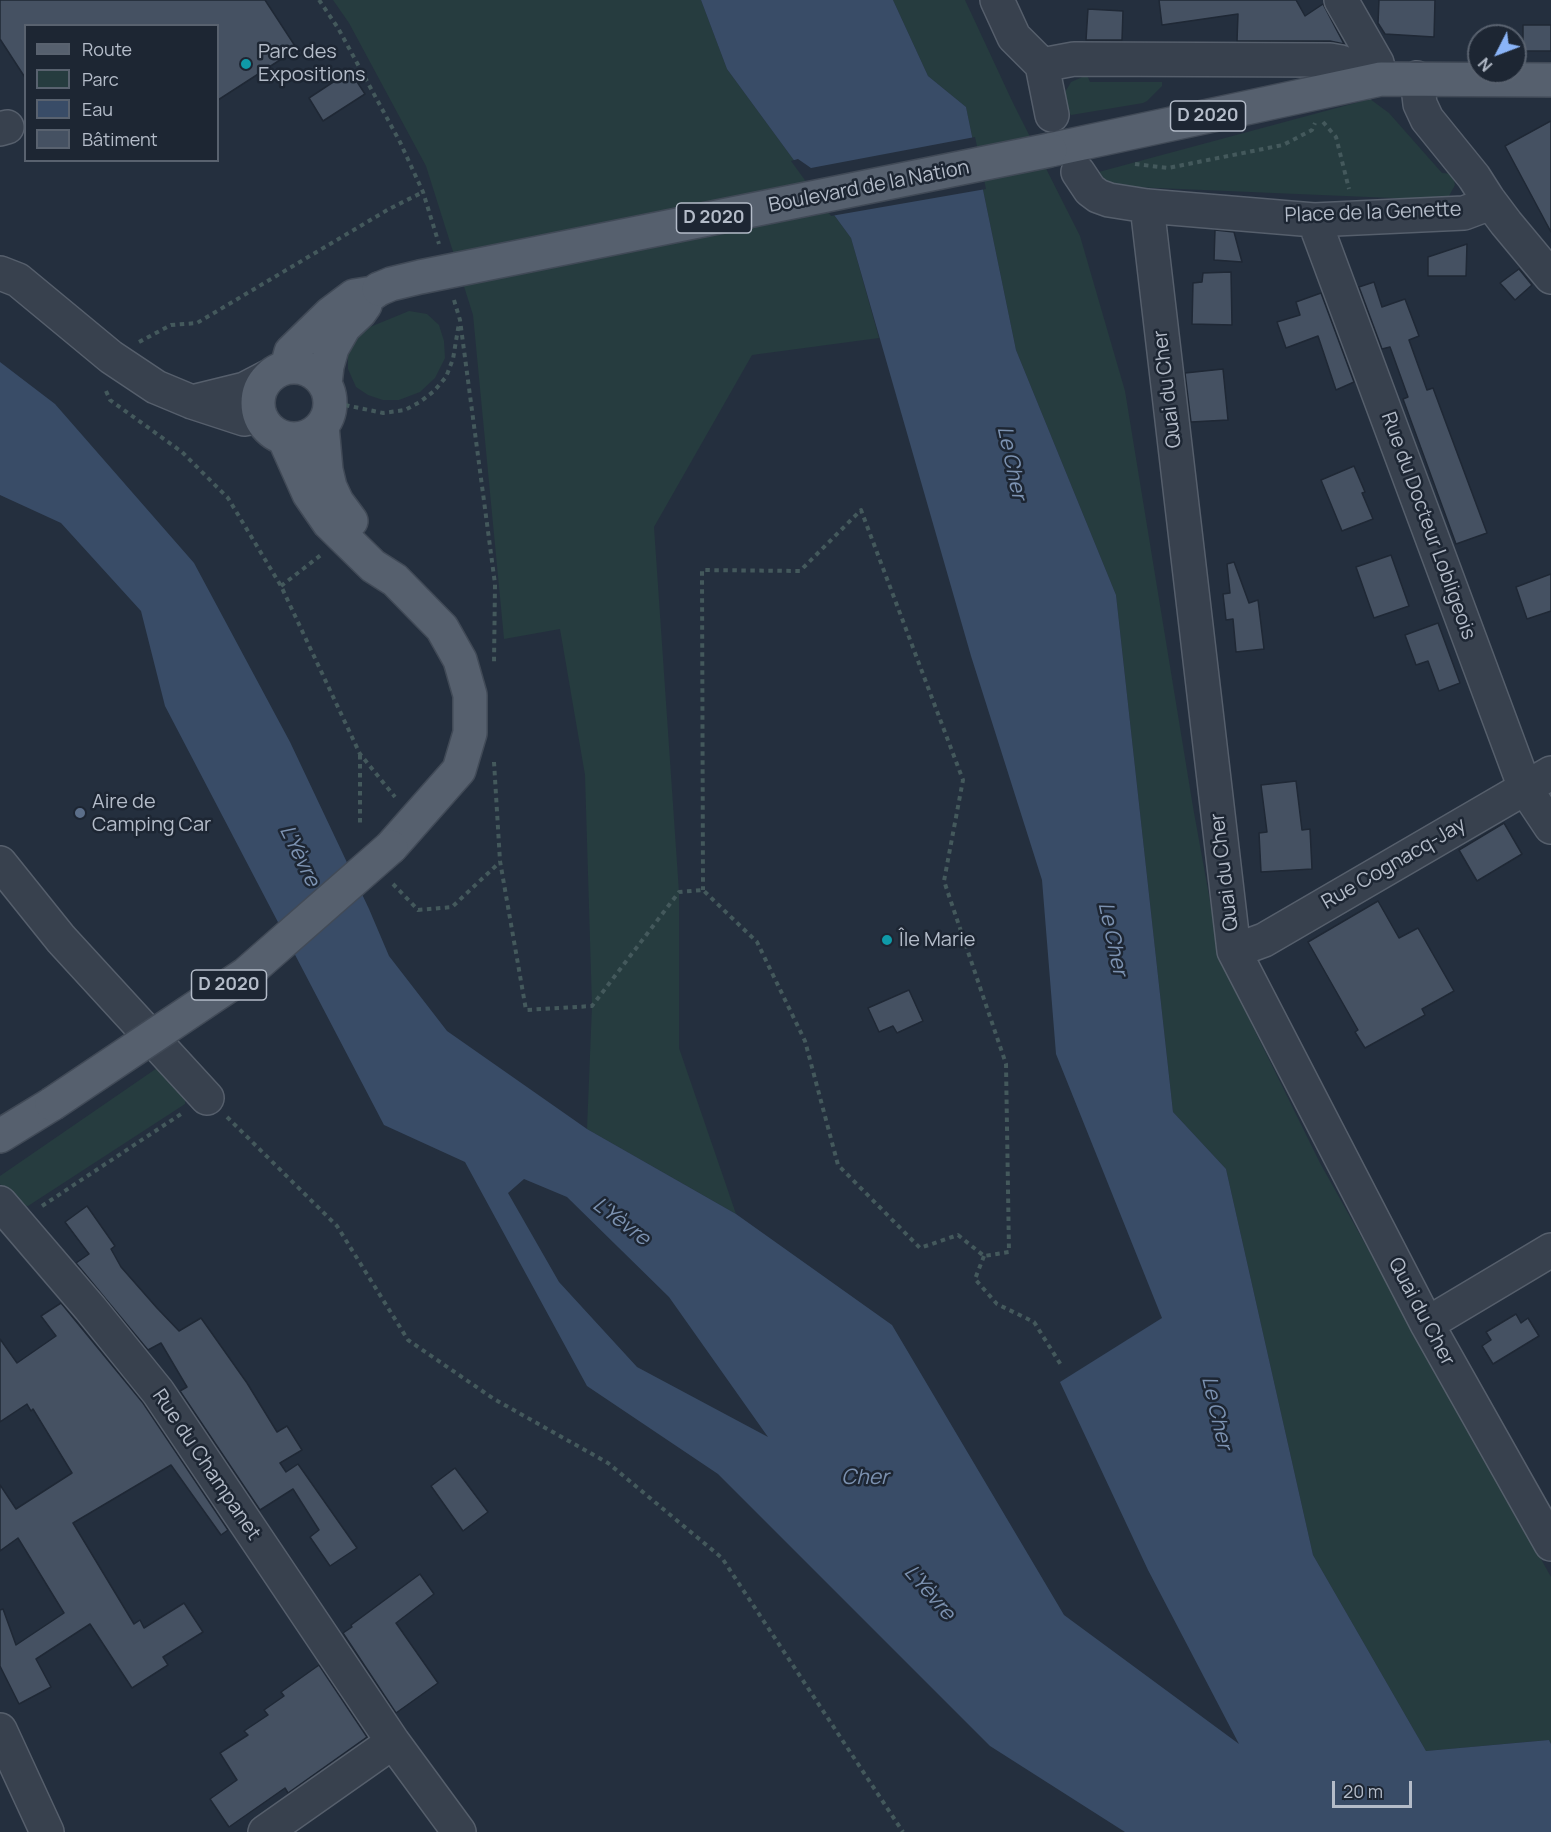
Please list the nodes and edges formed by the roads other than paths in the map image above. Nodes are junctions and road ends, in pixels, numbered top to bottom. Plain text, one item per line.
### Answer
1 (997, 0) edge
2 (1341, 0) edge
3 (1042, 65) junction
4 (1417, 78) junction
5 (1373, 80) junction
6 (1551, 80) edge
7 (1052, 115) dead end
8 (1078, 172) dead end
9 (1488, 200) junction
10 (1147, 206) junction
11 (1314, 219) junction
12 (0, 273) edge
13 (1551, 277) edge
14 (376, 291) junction
15 (278, 372) junction
16 (325, 384) junction
17 (192, 402) junction
18 (322, 426) junction
19 (272, 427) junction
20 (395, 580) junction
21 (1538, 781) edge
22 (1551, 827) edge
23 (0, 863) edge
24 (1234, 951) junction
25 (207, 1098) road end
26 (0, 1136) edge
27 (9, 1213) edge
28 (1551, 1250) edge
29 (1427, 1324) junction
30 (1551, 1544) edge
31 (0, 1730) edge
32 (393, 1742) junction
33 (10, 1775) edge
34 (47, 1832) edge
35 (265, 1832) edge
36 (459, 1832) edge

1 - 3 street
2 - 5 street
3 - 5 street
3 - 7 street
4 - 5 main road, Boulevard de la Nation / D 2020
4 - 6 main road, Boulevard de la Nation / D 2020
4 - 9 street
5 - 14 main road, Boulevard de la Nation / D 2020, bridge
8 - 10 street
9 - 11 street, Place de la Genette
9 - 13 street
10 - 11 street, Place de la Genette
10 - 24 street, Quai du Cher
11 - 21 street, Rue du Docteur Lobligeois
12 - 17 street
14 - 15 main road, D 2020
14 - 16 main road
15 - 16 main road
15 - 17 street
15 - 19 main road
16 - 18 main road
17 - 19 street
18 - 19 main road
18 - 20 main road, D 2020
19 - 20 main road, D 2020
20 - 26 main road, D 2020, bridge
21 - 22 street, Rue du Docteur Lobligeois
21 - 24 street, Rue Cognacq-Jay
23 - 25 street
24 - 29 street, Quai du Cher
27 - 32 street, Rue du Champanet
28 - 29 street
29 - 30 street, Quai du Cher
31 - 33 street
32 - 35 street
32 - 36 street, Rue du Champanet
33 - 34 street

